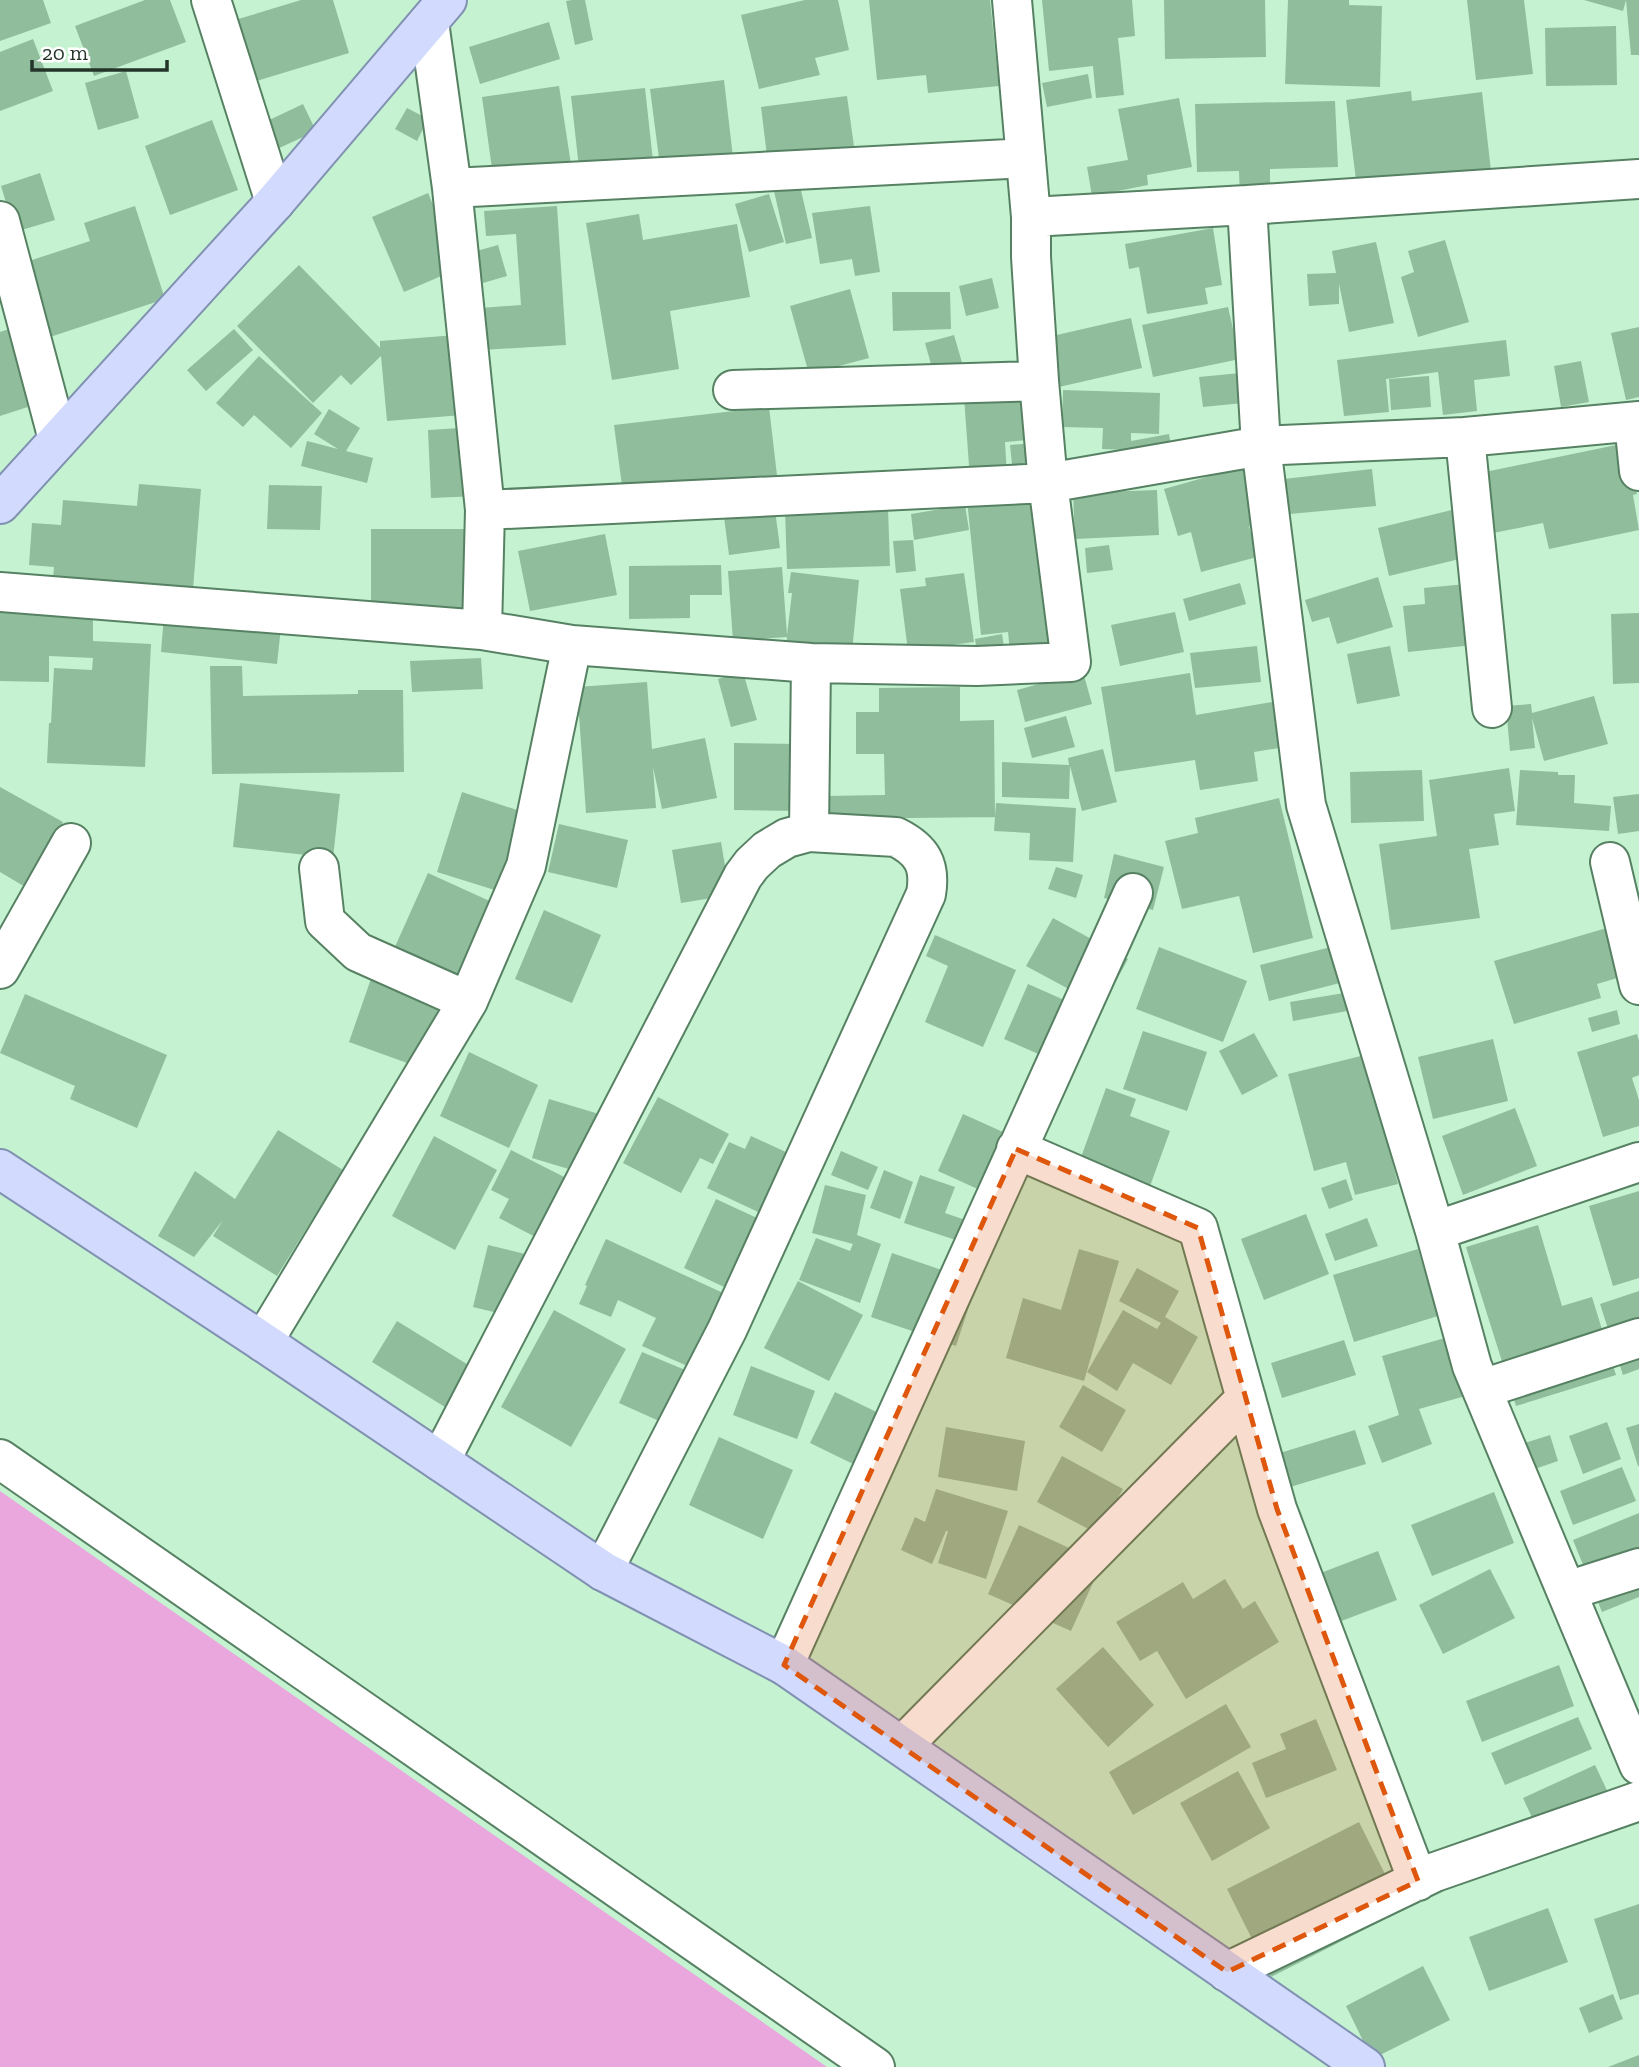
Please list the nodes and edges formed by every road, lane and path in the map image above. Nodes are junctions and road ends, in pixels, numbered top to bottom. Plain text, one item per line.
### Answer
1 (211, 0) edge
2 (1012, 0) edge
3 (438, 11) edge
4 (1026, 158) junction
5 (1639, 179) edge
6 (452, 188) junction
7 (275, 202) junction
8 (1247, 205) junction
9 (1031, 217) junction
10 (0, 221) edge
11 (1039, 381) junction
12 (733, 390) dead end
13 (1637, 421) edge
14 (1465, 436) junction
15 (58, 439) junction
16 (1261, 446) junction
17 (1639, 471) edge
18 (1048, 483) junction
19 (0, 503) edge
20 (485, 510) junction
21 (0, 592) edge
22 (482, 631) junction
23 (572, 645) junction
24 (811, 663) junction
25 (1492, 708) dead end
26 (809, 832) junction
27 (71, 843) dead end
28 (1610, 862) dead end
29 (319, 868) dead end
30 (1133, 892) dead end
31 (0, 969) edge
32 (1639, 985) edge
33 (468, 1001) junction
34 (1016, 1149) junction
35 (1639, 1162) edge
36 (0, 1169) edge
37 (1436, 1231) junction
38 (1639, 1338) edge
39 (263, 1342) junction
40 (1482, 1389) junction
41 (1246, 1398) junction
42 (0, 1459) edge
43 (440, 1461) junction
44 (1639, 1567) edge
45 (603, 1571) junction
46 (1567, 1591) junction
47 (784, 1665) junction
48 (902, 1746) junction
49 (1639, 1765) edge
50 (1639, 1801) edge
51 (1418, 1881) junction
52 (1227, 1972) junction
53 (875, 2067) edge
54 (1365, 2067) edge

1 - 7 street
2 - 4 street
3 - 6 street
3 - 7 main road
4 - 6 street
4 - 9 street
5 - 8 street
6 - 20 street
7 - 15 main road
8 - 9 street
8 - 16 street
9 - 11 street
10 - 15 street
11 - 12 street
11 - 18 street
13 - 14 street
13 - 17 street
14 - 16 street
14 - 25 street
15 - 19 main road
16 - 18 street
16 - 37 street
18 - 20 street
18 - 24 street
20 - 22 street
21 - 22 street
22 - 23 street
23 - 24 street
23 - 33 street
24 - 26 street
26 - 43 street
26 - 45 street
27 - 31 street
28 - 32 street
29 - 33 street
30 - 34 street
33 - 39 street
34 - 41 street
34 - 47 street
35 - 37 street
36 - 39 main road
37 - 40 street
38 - 40 street
39 - 43 main road
40 - 46 street
41 - 48 street
41 - 51 street
42 - 53 street
43 - 45 main road
44 - 46 street
45 - 47 main road
46 - 49 street
47 - 48 main road
48 - 52 main road
50 - 51 street
51 - 52 street
52 - 54 main road

